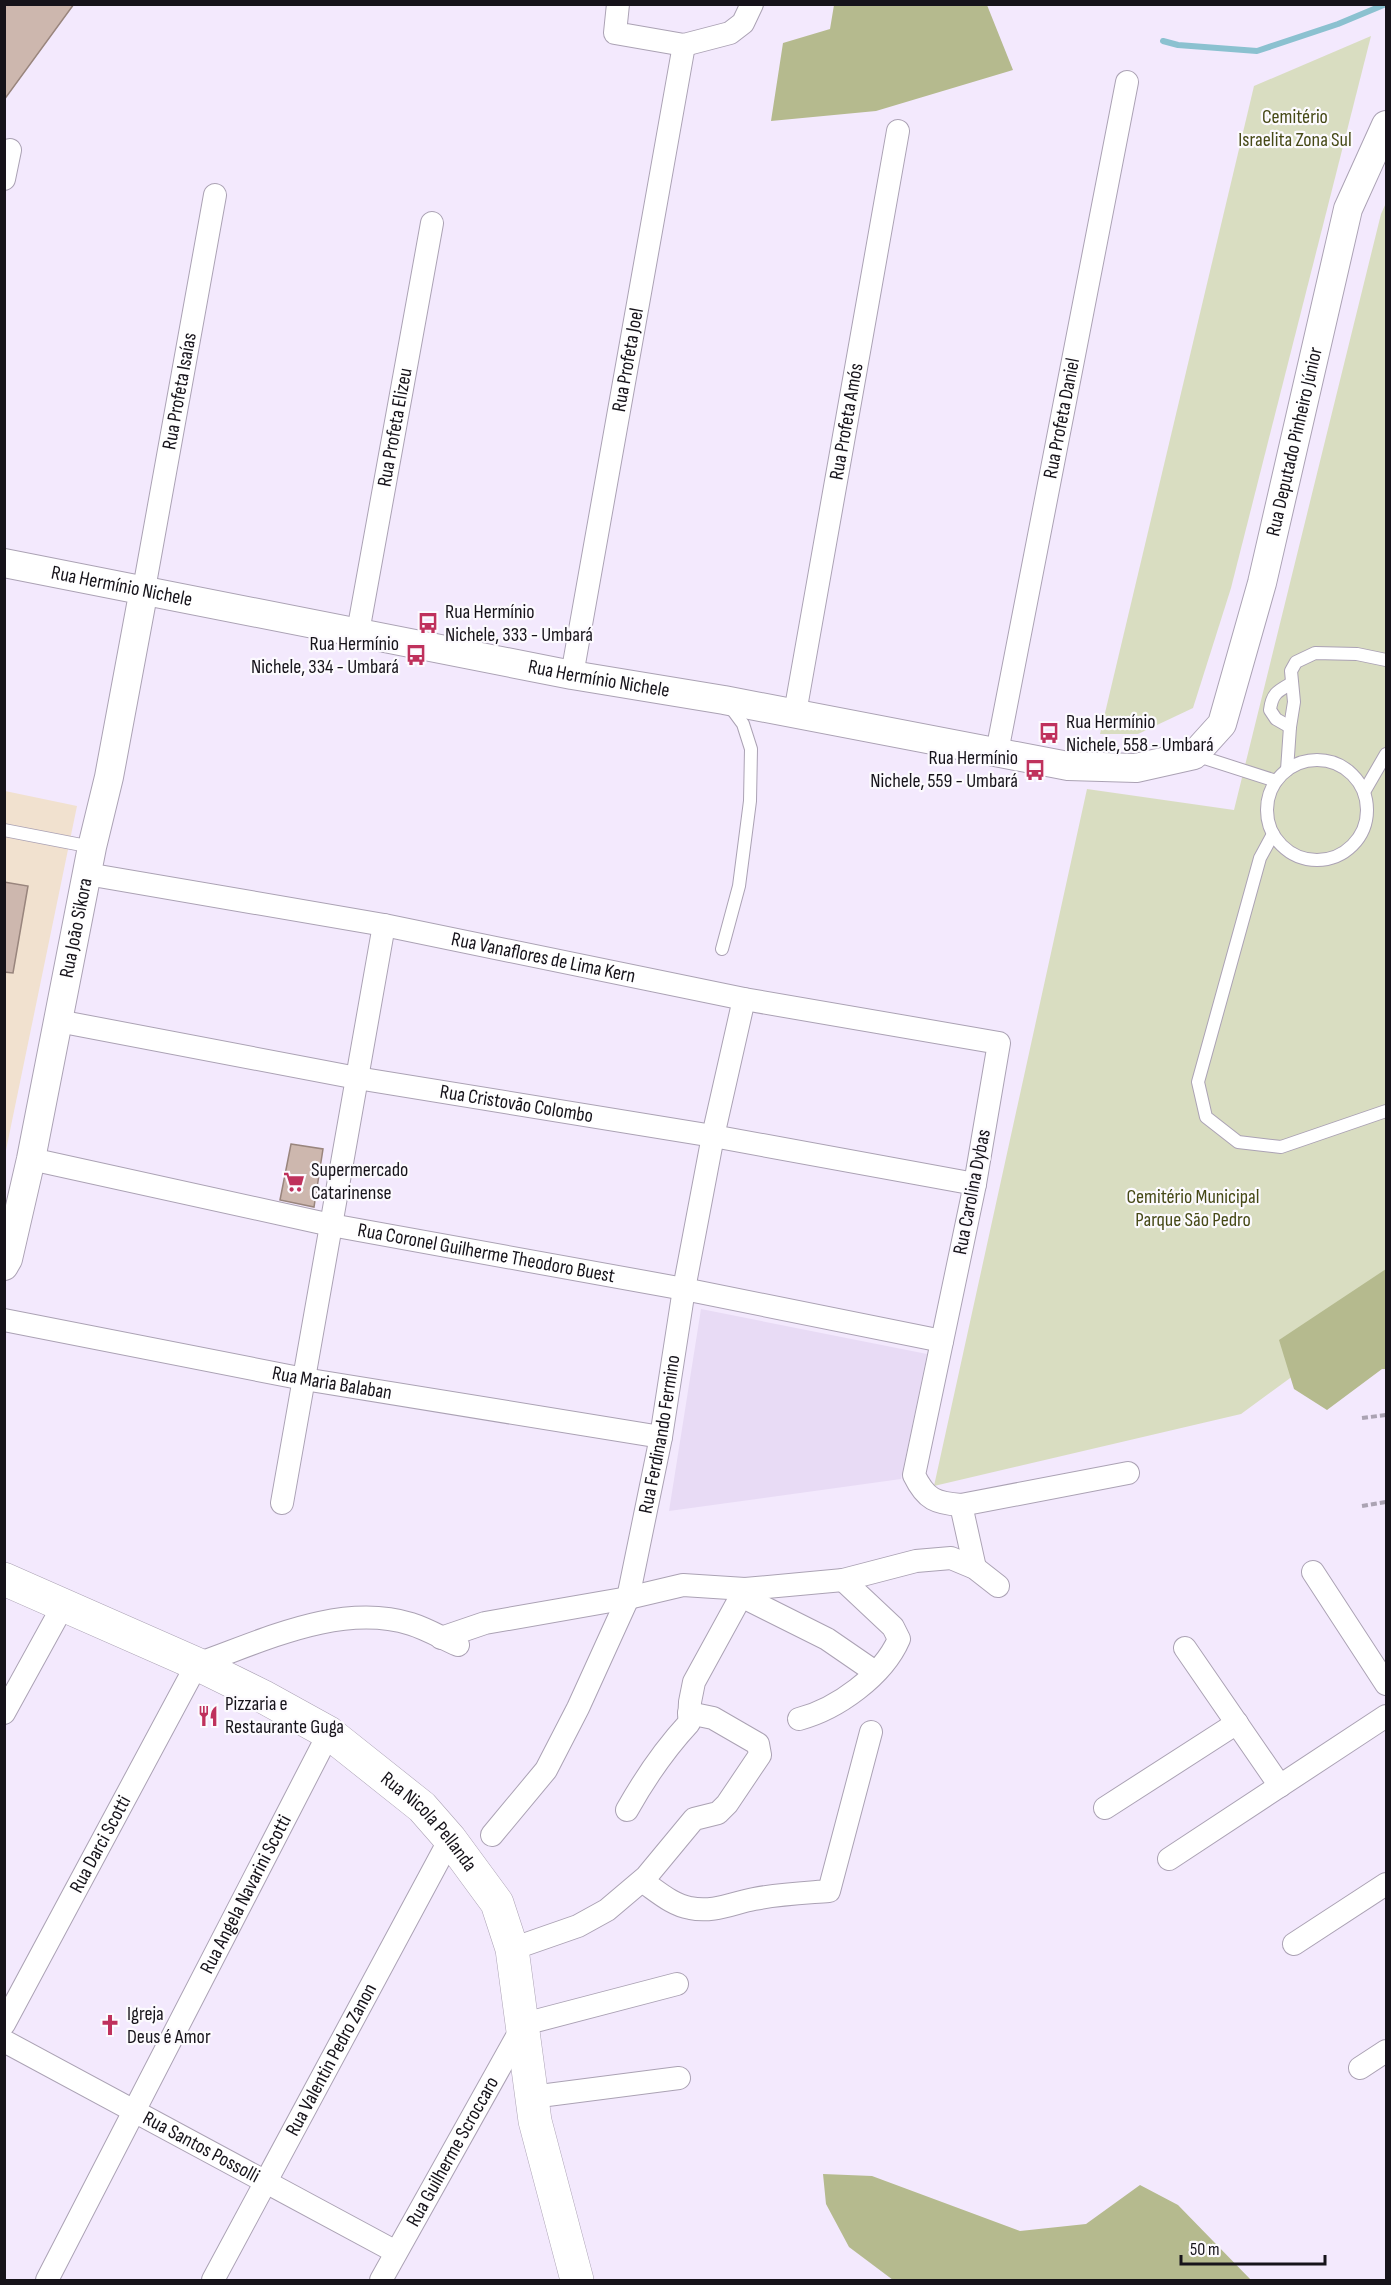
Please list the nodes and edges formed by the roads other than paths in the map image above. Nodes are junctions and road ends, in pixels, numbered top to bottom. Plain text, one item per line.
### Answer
1 (618, 4) edge
2 (752, 4) edge
3 (684, 45) junction
4 (1127, 82) dead end
5 (1386, 125) edge
6 (898, 131) dead end
7 (10, 150) dead end
8 (4, 179) edge
9 (214, 195) dead end
10 (432, 223) dead end
11 (4, 562) edge
12 (144, 589) junction
13 (358, 632) junction
14 (1386, 660) edge
15 (572, 675) junction
16 (1292, 683) junction
17 (724, 699) junction
18 (795, 713) junction
19 (1290, 727) junction
20 (997, 752) junction
21 (1386, 754) edge
22 (1194, 755) junction
23 (1287, 770) junction
24 (1276, 781) junction
25 (1364, 792) junction
26 (4, 830) edge
27 (1273, 834) junction
28 (89, 861) junction
29 (384, 925) junction
30 (722, 949) dead end
31 (744, 999) junction
32 (58, 1021) junction
33 (999, 1043) joint
34 (357, 1078) junction
35 (1386, 1111) edge
36 (713, 1136) junction
37 (31, 1159) junction
38 (975, 1184) junction
39 (331, 1225) junction
40 (4, 1266) edge
41 (684, 1289) junction
42 (4, 1320) edge
43 (942, 1341) junction
44 (304, 1379) junction
45 (661, 1437) junction
46 (1128, 1473) dead end
47 (282, 1503) dead end
48 (961, 1505) junction
49 (975, 1568) junction
50 (1313, 1572) dead end
51 (4, 1579) edge
52 (843, 1580) junction
53 (998, 1586) dead end
54 (743, 1593) junction
55 (628, 1598) junction
56 (64, 1604) junction
57 (1185, 1648) dead end
58 (197, 1664) junction
59 (875, 1672) junction
60 (1386, 1684) edge
61 (4, 1713) edge
62 (689, 1713) junction
63 (1386, 1716) edge
64 (799, 1719) dead end
65 (1237, 1723) junction
66 (871, 1732) dead end
67 (329, 1733) junction
68 (1280, 1786) junction
69 (1105, 1808) dead end
70 (627, 1810) dead end
71 (492, 1835) dead end
72 (450, 1839) junction
73 (1169, 1859) dead end
74 (642, 1881) junction
75 (1386, 1884) edge
76 (1294, 1944) dead end
77 (512, 1949) junction
78 (677, 1984) dead end
79 (4, 2024) edge
80 (524, 2024) junction
81 (4, 2041) edge
82 (1386, 2051) edge
83 (1359, 2068) dead end
84 (680, 2078) dead end
85 (532, 2097) junction
86 (134, 2110) junction
87 (265, 2181) junction
88 (396, 2252) junction
89 (47, 2280) edge
90 (213, 2280) edge
91 (381, 2280) edge
92 (577, 2280) edge

1 - 3 street
2 - 3 street
3 - 15 street, Rua Profeta Joel
4 - 20 street, Rua Profeta Daniel
5 - 22 street, Rua Deputado Pinheiro Júnior
6 - 18 street, Rua Profeta Amós
7 - 8 street
9 - 12 street, Rua Profeta Isaías
10 - 13 street, Rua Profeta Elizeu
11 - 12 street, Rua Hermínio Nichele
12 - 13 street, Rua Hermínio Nichele
12 - 28 street, Rua João Sikora
13 - 15 street, Rua Hermínio Nichele
14 - 16 lane
15 - 17 street, Rua Hermínio Nichele
16 - 19 lane
16 - 19 lane
17 - 18 street, Rua Hermínio Nichele
17 - 30 lane
18 - 20 street, Rua Hermínio Nichele
19 - 23 lane
20 - 22 street, Rua Hermínio Nichele
21 - 25 lane
22 - 24 lane
23 - 24 lane
23 - 25 lane
24 - 27 lane
25 - 27 lane
26 - 28 lane
27 - 35 lane
28 - 29 street, Rua Vanaflores de Lima Kern
28 - 32 street, Rua João Sikora
29 - 31 street, Rua Vanaflores de Lima Kern
29 - 34 street
31 - 33 street, Rua Vanaflores de Lima Kern
31 - 36 street, Rua Ferdinando Fermino
32 - 34 street, Rua Cristovão Colombo
32 - 37 street, Rua João Sikora
33 - 38 street, Rua Carolina Dybas
34 - 36 street, Rua Cristovão Colombo
34 - 39 street
36 - 38 street, Rua Cristovão Colombo
36 - 41 street, Rua Ferdinando Fermino
37 - 39 street, Rua Coronel Guilherme Theodoro Buest
37 - 40 street, Rua João Sikora
38 - 43 street, Rua Carolina Dybas
39 - 41 street, Rua Coronel Guilherme Theodoro Buest
39 - 44 street
41 - 43 street, Rua Coronel Guilherme Theodoro Buest
41 - 45 street, Rua Ferdinando Fermino
42 - 44 street, Rua Maria Balaban
43 - 48 street, Rua Carolina Dybas
44 - 45 street, Rua Maria Balaban
44 - 47 street
45 - 55 street, Rua Ferdinando Fermino
46 - 48 street
48 - 49 street
49 - 52 street
49 - 53 street
50 - 60 street
51 - 56 main road, Rua Nicola Pellanda
52 - 54 street
52 - 59 street
54 - 55 street
54 - 59 street
54 - 62 street
55 - 58 street
55 - 71 street, Rua Ferdinando Fermino
56 - 58 main road, Rua Nicola Pellanda
56 - 61 street
57 - 65 street
58 - 67 main road, Rua Nicola Pellanda
58 - 79 street, Rua Darci Scotti
59 - 64 street
62 - 70 street
62 - 74 street
63 - 68 street
65 - 68 street
65 - 69 street
66 - 74 street
67 - 72 main road, Rua Nicola Pellanda
67 - 86 street, Rua Angela Navarini Scotti
68 - 73 street
72 - 77 main road, Rua Nicola Pellanda
72 - 87 street, Rua Valentin Pedro Zanon
74 - 77 street
75 - 76 street
77 - 80 main road, Rua Nicola Pellanda
78 - 80 street
80 - 85 main road, Rua Nicola Pellanda
80 - 88 street, Rua Guilherme Scroccaro
81 - 86 street, Rua Santos Possolli
82 - 83 street
84 - 85 street
85 - 92 main road, Rua Nicola Pellanda
86 - 87 street, Rua Santos Possolli
86 - 89 street, Rua Angela Navarini Scotti
87 - 88 street, Rua Santos Possolli
87 - 90 street, Rua Valentin Pedro Zanon
88 - 91 street, Rua Guilherme Scroccaro

